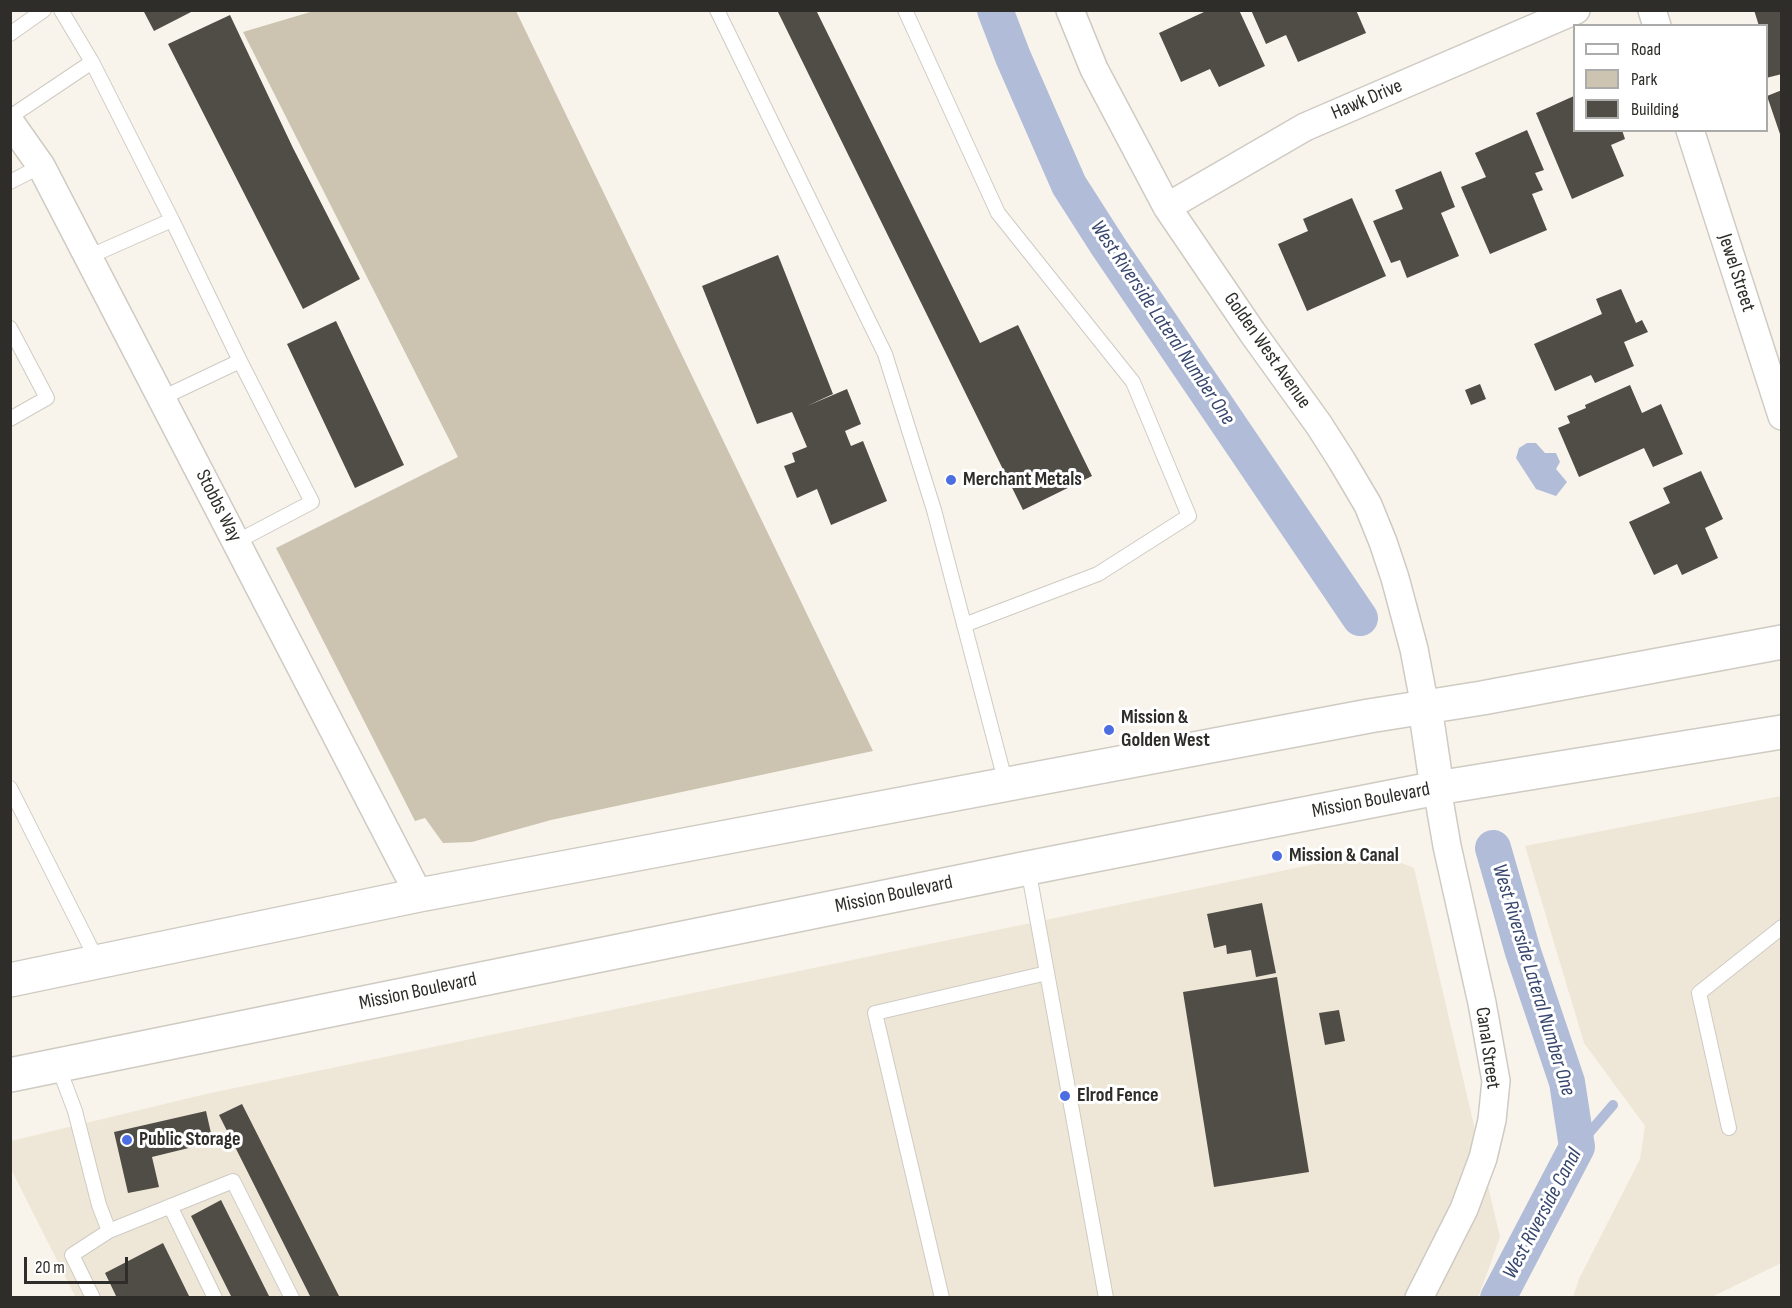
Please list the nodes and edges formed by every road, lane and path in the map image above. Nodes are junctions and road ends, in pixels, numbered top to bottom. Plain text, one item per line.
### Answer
1 (44, 10) edge
2 (61, 10) edge
3 (717, 10) edge
4 (905, 10) edge
5 (1070, 10) edge
6 (1576, 10) edge
7 (10, 34) edge
8 (92, 62) junction
9 (10, 117) edge
10 (10, 122) edge
11 (1691, 132) edge
12 (41, 166) junction
13 (10, 182) edge
14 (1167, 207) junction
15 (172, 220) junction
16 (88, 256) junction
17 (10, 328) edge
18 (240, 361) junction
19 (162, 399) junction
20 (1782, 416) edge
21 (10, 419) edge
22 (236, 542) junction
23 (964, 625) junction
24 (1782, 642) edge
25 (1425, 707) junction
26 (1782, 732) edge
27 (1006, 784) junction
28 (10, 788) edge
29 (1437, 788) junction
30 (1028, 868) junction
31 (419, 895) junction
32 (1782, 927) edge
33 (98, 962) junction
34 (1047, 974) junction
35 (10, 980) edge
36 (58, 1066) junction
37 (10, 1076) edge
38 (1729, 1128) dead end
39 (170, 1206) junction
40 (109, 1230) junction
41 (93, 1298) edge
42 (215, 1298) edge
43 (292, 1298) edge
44 (942, 1298) edge
45 (1106, 1298) edge
46 (1419, 1298) edge

1 - 7 lane
2 - 8 lane
3 - 23 lane
4 - 23 lane
5 - 14 street, Golden West Avenue
6 - 14 street, Hawk Drive
8 - 9 lane
8 - 15 lane
10 - 12 street, Stobbs Way
11 - 20 street, Jewel Street
12 - 13 lane
12 - 16 street, Stobbs Way
14 - 25 street, Golden West Avenue
15 - 16 lane
15 - 18 lane
16 - 19 street, Stobbs Way
17 - 21 lane
18 - 19 lane
18 - 22 lane
19 - 22 street, Stobbs Way
22 - 31 street, Stobbs Way
23 - 27 lane
24 - 25 main road
25 - 27 main road
25 - 29 main road
26 - 29 main road, Mission Boulevard
27 - 31 main road
28 - 33 lane
29 - 30 main road, Mission Boulevard
29 - 46 street, Canal Street
30 - 34 lane
30 - 36 main road, Mission Boulevard
31 - 33 main road
32 - 38 lane
33 - 35 main road
34 - 44 lane
34 - 45 lane
36 - 37 main road, Mission Boulevard
36 - 40 lane
39 - 40 lane
39 - 42 lane
39 - 43 lane
40 - 41 lane

